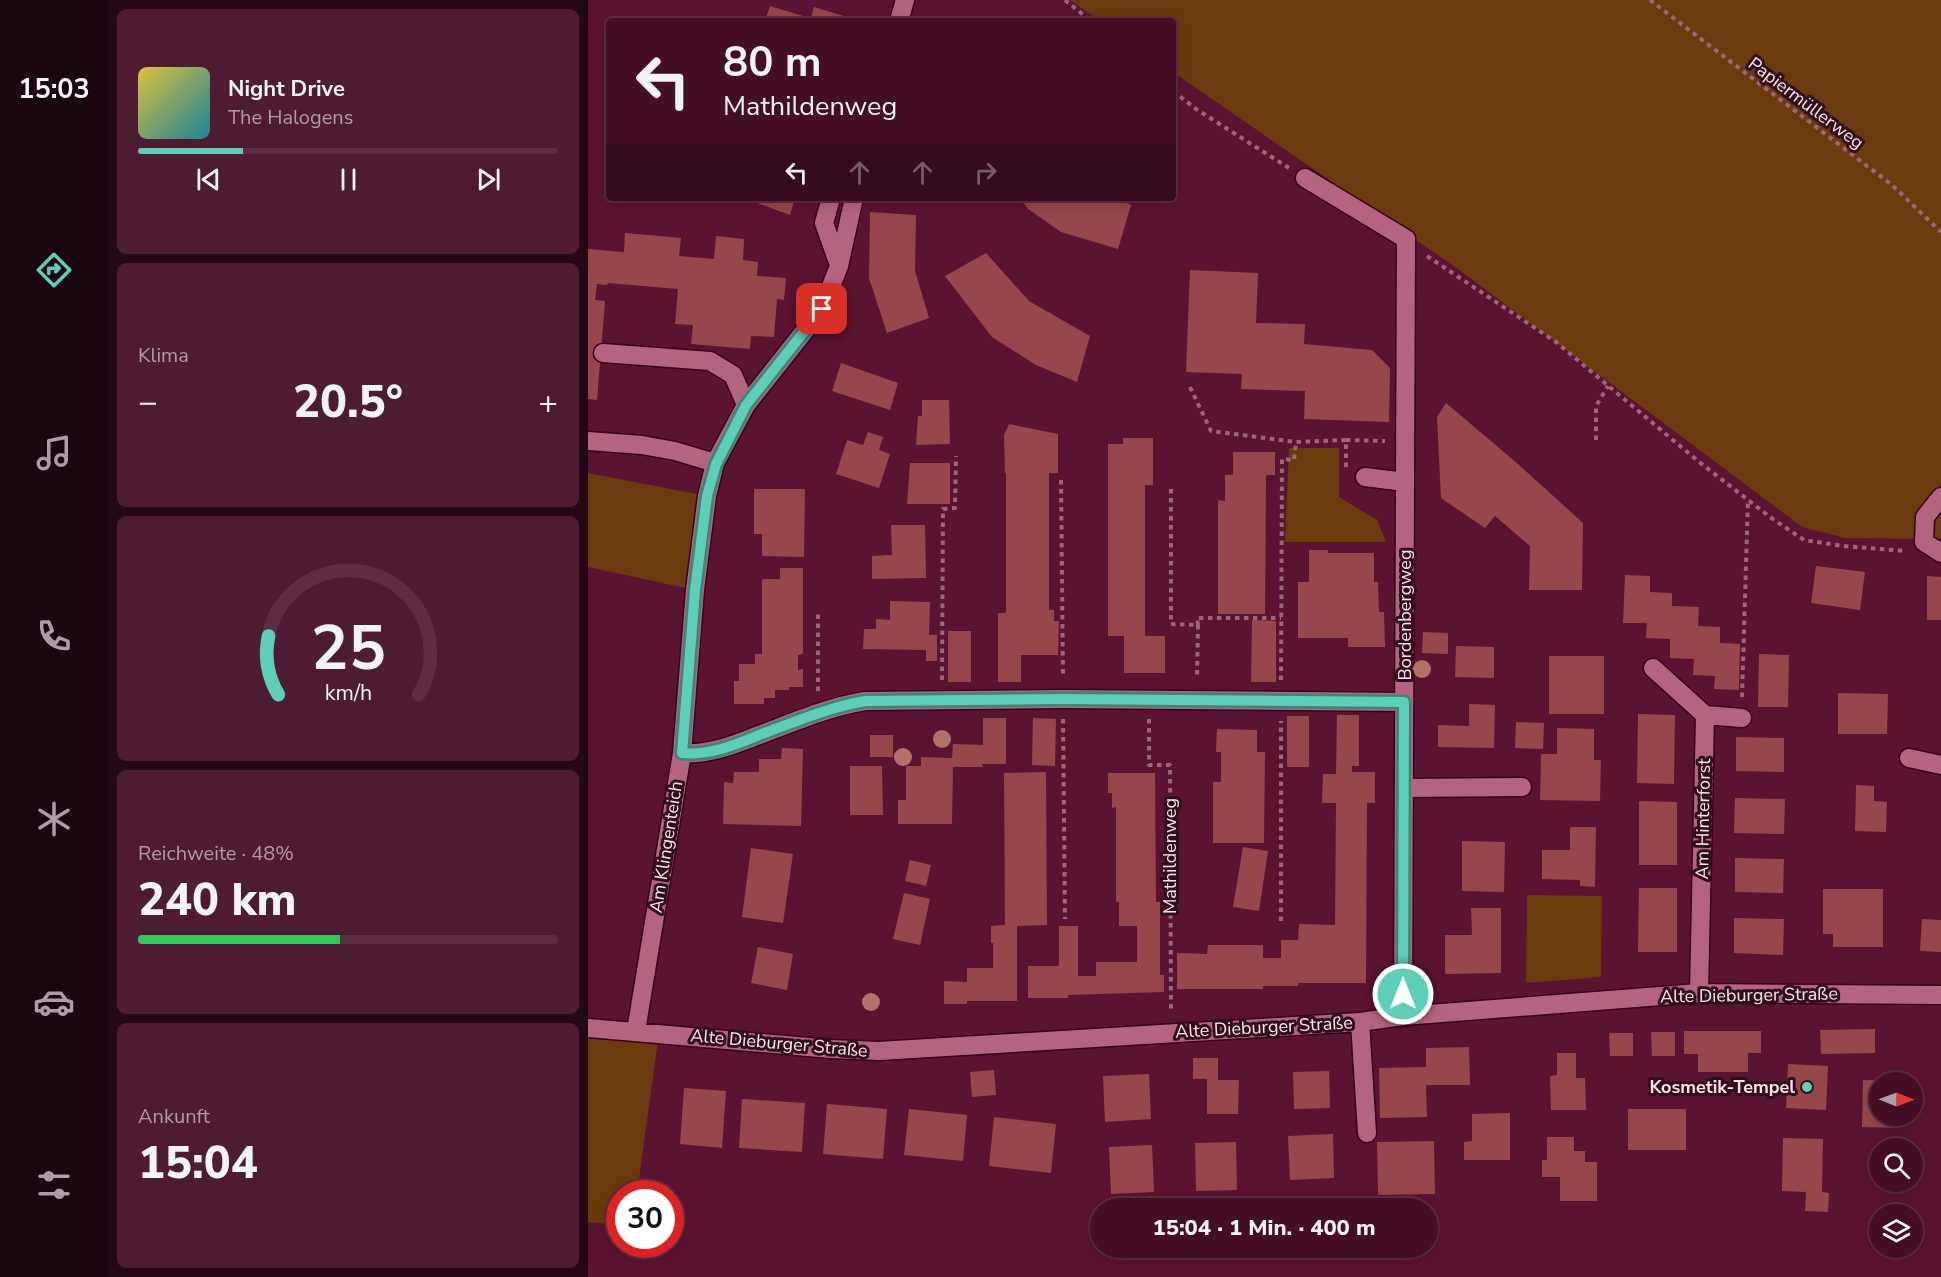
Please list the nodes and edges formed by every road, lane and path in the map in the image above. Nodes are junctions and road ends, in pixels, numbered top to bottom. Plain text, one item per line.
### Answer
1 (905, 0) edge
2 (1065, 0) edge
3 (1650, 0) edge
4 (901, 18) edge
5 (1087, 18) edge
6 (1176, 93) edge
7 (1305, 178) joint
8 (830, 201) edge
9 (853, 201) edge
10 (1941, 232) edge
11 (1406, 239) junction
12 (839, 266) junction
13 (603, 353) dead end
14 (1608, 386) junction
15 (1190, 387) dead end
16 (746, 405) junction
17 (1347, 440) junction
18 (1596, 440) dead end
19 (588, 441) edge
20 (1296, 442) junction
21 (1405, 442) junction
22 (956, 456) dead end
23 (716, 464) junction
24 (1282, 475) dead end
25 (1365, 477) joint
26 (1405, 482) junction
27 (1171, 489) dead end
28 (1941, 497) edge
29 (1748, 499) junction
30 (1940, 553) edge
31 (818, 613) dead end
32 (1281, 618) dead end
33 (1198, 625) junction
34 (1653, 668) dead end
35 (1149, 700) junction
36 (1197, 700) junction
37 (942, 701) junction
38 (1404, 702) junction
39 (818, 713) junction
40 (1705, 715) junction
41 (1742, 718) joint
42 (682, 753) junction
43 (1909, 758) dead end
44 (1941, 765) edge
45 (1522, 787) dead end
46 (1404, 788) junction
47 (1699, 993) junction
48 (1941, 995) edge
49 (1403, 1017) junction
50 (1360, 1022) junction
51 (588, 1028) edge
52 (636, 1031) junction
53 (1171, 1032) junction
54 (1367, 1133) dead end

1 - 4 street
2 - 5 path
3 - 10 path, Papiermüllerweg
6 - 7 path
7 - 11 street
8 - 12 street
9 - 12 street, Am Klingenteich
11 - 14 path
11 - 21 street, Bordenbergweg
12 - 16 street, Am Klingenteich
13 - 16 street
14 - 18 path
14 - 29 path
15 - 20 path
16 - 23 street, Am Klingenteich
17 - 20 path
17 - 21 path
17 - 25 path
19 - 23 street
20 - 24 path
21 - 26 street, Bordenbergweg
22 - 37 path
23 - 42 street, Am Klingenteich
25 - 26 street
26 - 38 street, Bordenbergweg
27 - 33 path
28 - 30 street
29 - 30 path
29 - 41 path
31 - 39 path
32 - 33 path
33 - 36 path
34 - 40 street
35 - 36 street
35 - 37 street
35 - 53 path, Mathildenweg
36 - 38 street
37 - 39 street
38 - 46 street, Bordenbergweg
39 - 42 street
40 - 41 street
40 - 47 street, Am Hinterforst
42 - 52 street, Am Klingenteich
43 - 44 street
45 - 46 street
46 - 49 street, Bordenbergweg
47 - 48 street, Alte Dieburger Straße
47 - 49 street, Alte Dieburger Straße
49 - 50 street, Alte Dieburger Straße
50 - 53 street, Alte Dieburger Straße
50 - 54 street
51 - 52 street, Alte Dieburger Straße
52 - 53 street, Alte Dieburger Straße

